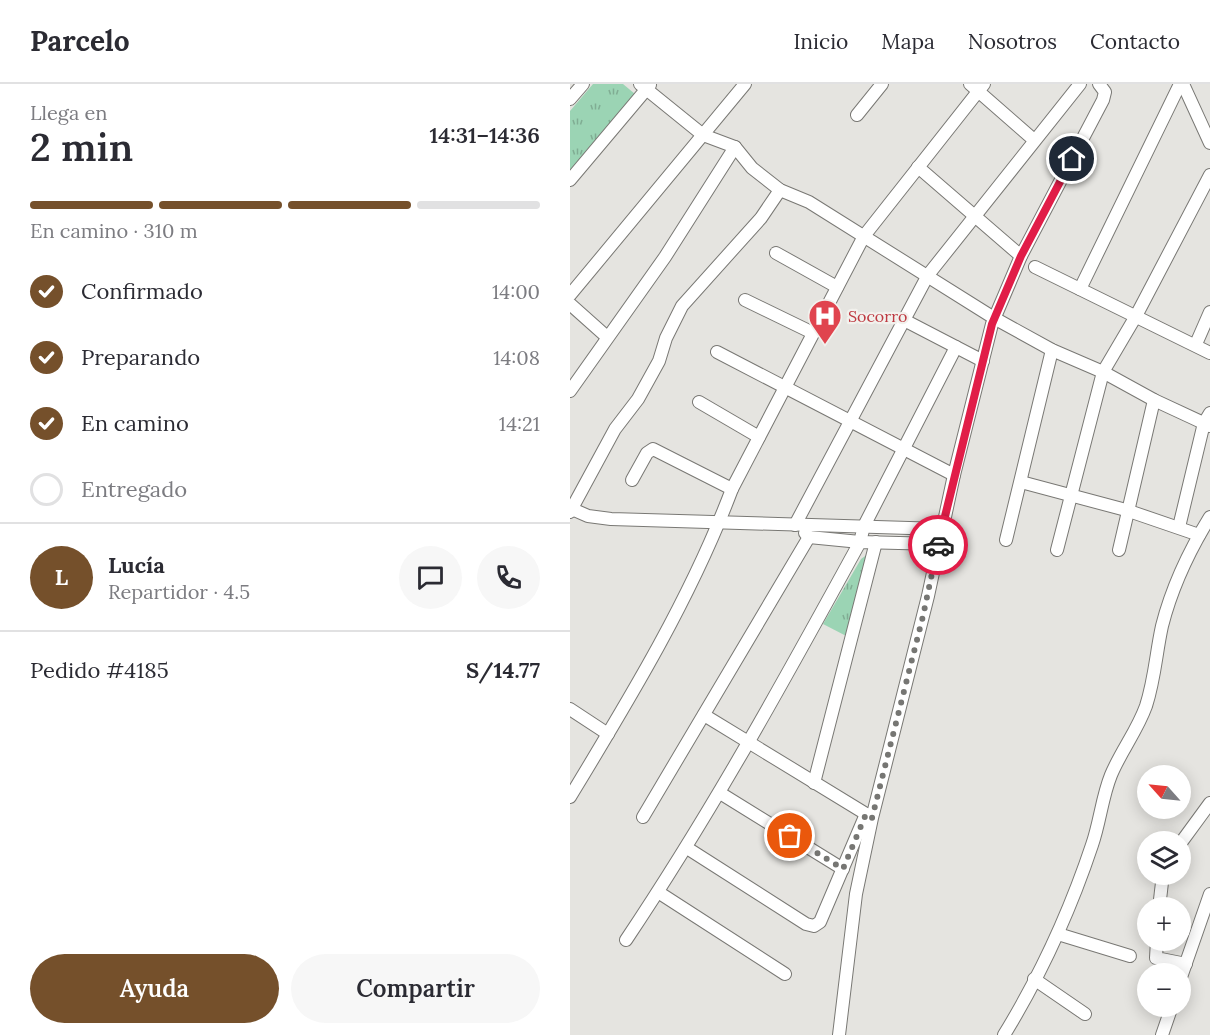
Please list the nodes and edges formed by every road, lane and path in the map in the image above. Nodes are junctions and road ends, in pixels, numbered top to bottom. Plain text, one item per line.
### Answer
1 (583, 84) edge
2 (745, 84) edge
3 (882, 84) edge
4 (1080, 84) edge
5 (1099, 84) edge
6 (1182, 84) edge
7 (646, 86) edge
8 (978, 86) edge
9 (570, 99) edge
10 (857, 115) dead end
11 (703, 135) junction
12 (1034, 140) junction
13 (1210, 143) edge
14 (735, 147) junction
15 (918, 167) junction
16 (1210, 175) edge
17 (570, 180) edge
18 (780, 190) junction
19 (974, 216) junction
20 (864, 236) junction
21 (776, 253) dead end
22 (1021, 256) junction
23 (1035, 267) dead end
24 (928, 275) junction
25 (837, 287) junction
26 (1080, 289) junction
27 (570, 295) edge
28 (745, 300) dead end
29 (570, 304) edge
30 (1210, 312) edge
31 (1137, 316) junction
32 (994, 318) junction
33 (904, 320) junction
34 (813, 333) junction
35 (608, 338) junction
36 (1196, 344) junction
37 (956, 347) junction
38 (1052, 350) junction
39 (717, 352) dead end
40 (1210, 353) edge
41 (983, 361) junction
42 (1104, 372) junction
43 (785, 387) junction
44 (570, 391) edge
45 (1154, 400) junction
46 (699, 402) dead end
47 (849, 421) junction
48 (1208, 421) edge
49 (759, 436) junction
50 (903, 450) junction
51 (954, 475) junction
52 (632, 480) dead end
53 (1021, 482) junction
54 (732, 489) junction
55 (1072, 497) junction
56 (571, 510) edge
57 (1126, 510) junction
58 (1210, 517) edge
59 (719, 524) junction
60 (795, 525) junction
61 (864, 526) junction
62 (1179, 527) junction
63 (942, 529) junction
64 (1199, 535) junction
65 (809, 537) junction
66 (1006, 540) dead end
67 (860, 542) junction
68 (876, 542) junction
69 (938, 544) junction
70 (1057, 550) dead end
71 (1119, 550) dead end
72 (570, 709) edge
73 (704, 715) junction
74 (608, 734) junction
75 (750, 743) junction
76 (814, 783) junction
77 (720, 793) junction
78 (570, 797) edge
79 (1210, 803) edge
80 (869, 816) junction
81 (643, 817) dead end
82 (1190, 831) edge
83 (687, 848) junction
84 (843, 869) junction
85 (658, 892) junction
86 (1210, 894) edge
87 (1058, 934) junction
88 (626, 939) dead end
89 (1156, 951) edge
90 (1130, 957) dead end
91 (1181, 963) edge
92 (1186, 963) edge
93 (785, 974) dead end
94 (1034, 979) junction
95 (1085, 1014) dead end
96 (1168, 1017) edge
97 (839, 1035) edge
98 (1004, 1035) edge
99 (1162, 1035) edge

1 - 9 street
2 - 11 street
3 - 10 street
4 - 12 street
5 - 22 street
6 - 13 street
6 - 26 street
7 - 11 street
7 - 17 street
8 - 12 street
8 - 15 street
11 - 14 street
11 - 27 street
12 - 19 street
14 - 18 street
14 - 35 street
15 - 19 street
15 - 20 street
16 - 31 street
18 - 20 street
18 - 56 street
19 - 22 street
19 - 24 street
20 - 24 street
20 - 25 street
21 - 25 street
22 - 32 street
23 - 26 street
24 - 32 street
24 - 33 street
25 - 34 street
26 - 31 street
28 - 34 street
29 - 35 street
30 - 36 street
31 - 36 street
31 - 42 street
32 - 38 street
32 - 41 street
33 - 37 street
33 - 47 street
34 - 43 street
35 - 44 street
36 - 40 street
37 - 41 street
37 - 50 street
38 - 42 street
38 - 53 street
39 - 43 street
41 - 51 street
42 - 45 street
42 - 55 street
43 - 47 street
43 - 49 street
45 - 48 street
45 - 57 street
46 - 49 street
47 - 50 street
47 - 60 street
48 - 62 street
49 - 54 street
50 - 51 street
50 - 61 street
51 - 63 street
52 - 54 street
53 - 55 street
53 - 66 street
54 - 59 street
55 - 57 street
55 - 70 street
56 - 59 street
57 - 62 street
57 - 71 street
58 - 64 street
59 - 60 street
59 - 74 street
60 - 61 street
60 - 65 street
61 - 63 street
61 - 67 street
62 - 64 street
63 - 69 street
64 - 87 street
65 - 67 street
65 - 73 street
67 - 68 street
67 - 75 street
68 - 69 street
68 - 76 street
69 - 80 street
72 - 74 street
73 - 75 street
73 - 81 street
74 - 78 street
75 - 76 street
75 - 77 street
76 - 80 street
77 - 83 street
77 - 84 street
79 - 82 street
80 - 84 street
80 - 97 street
83 - 84 street
83 - 85 street
85 - 88 street
85 - 93 street
86 - 92 street
87 - 90 street
87 - 94 street
89 - 91 street
94 - 95 street
94 - 98 street
96 - 99 street

